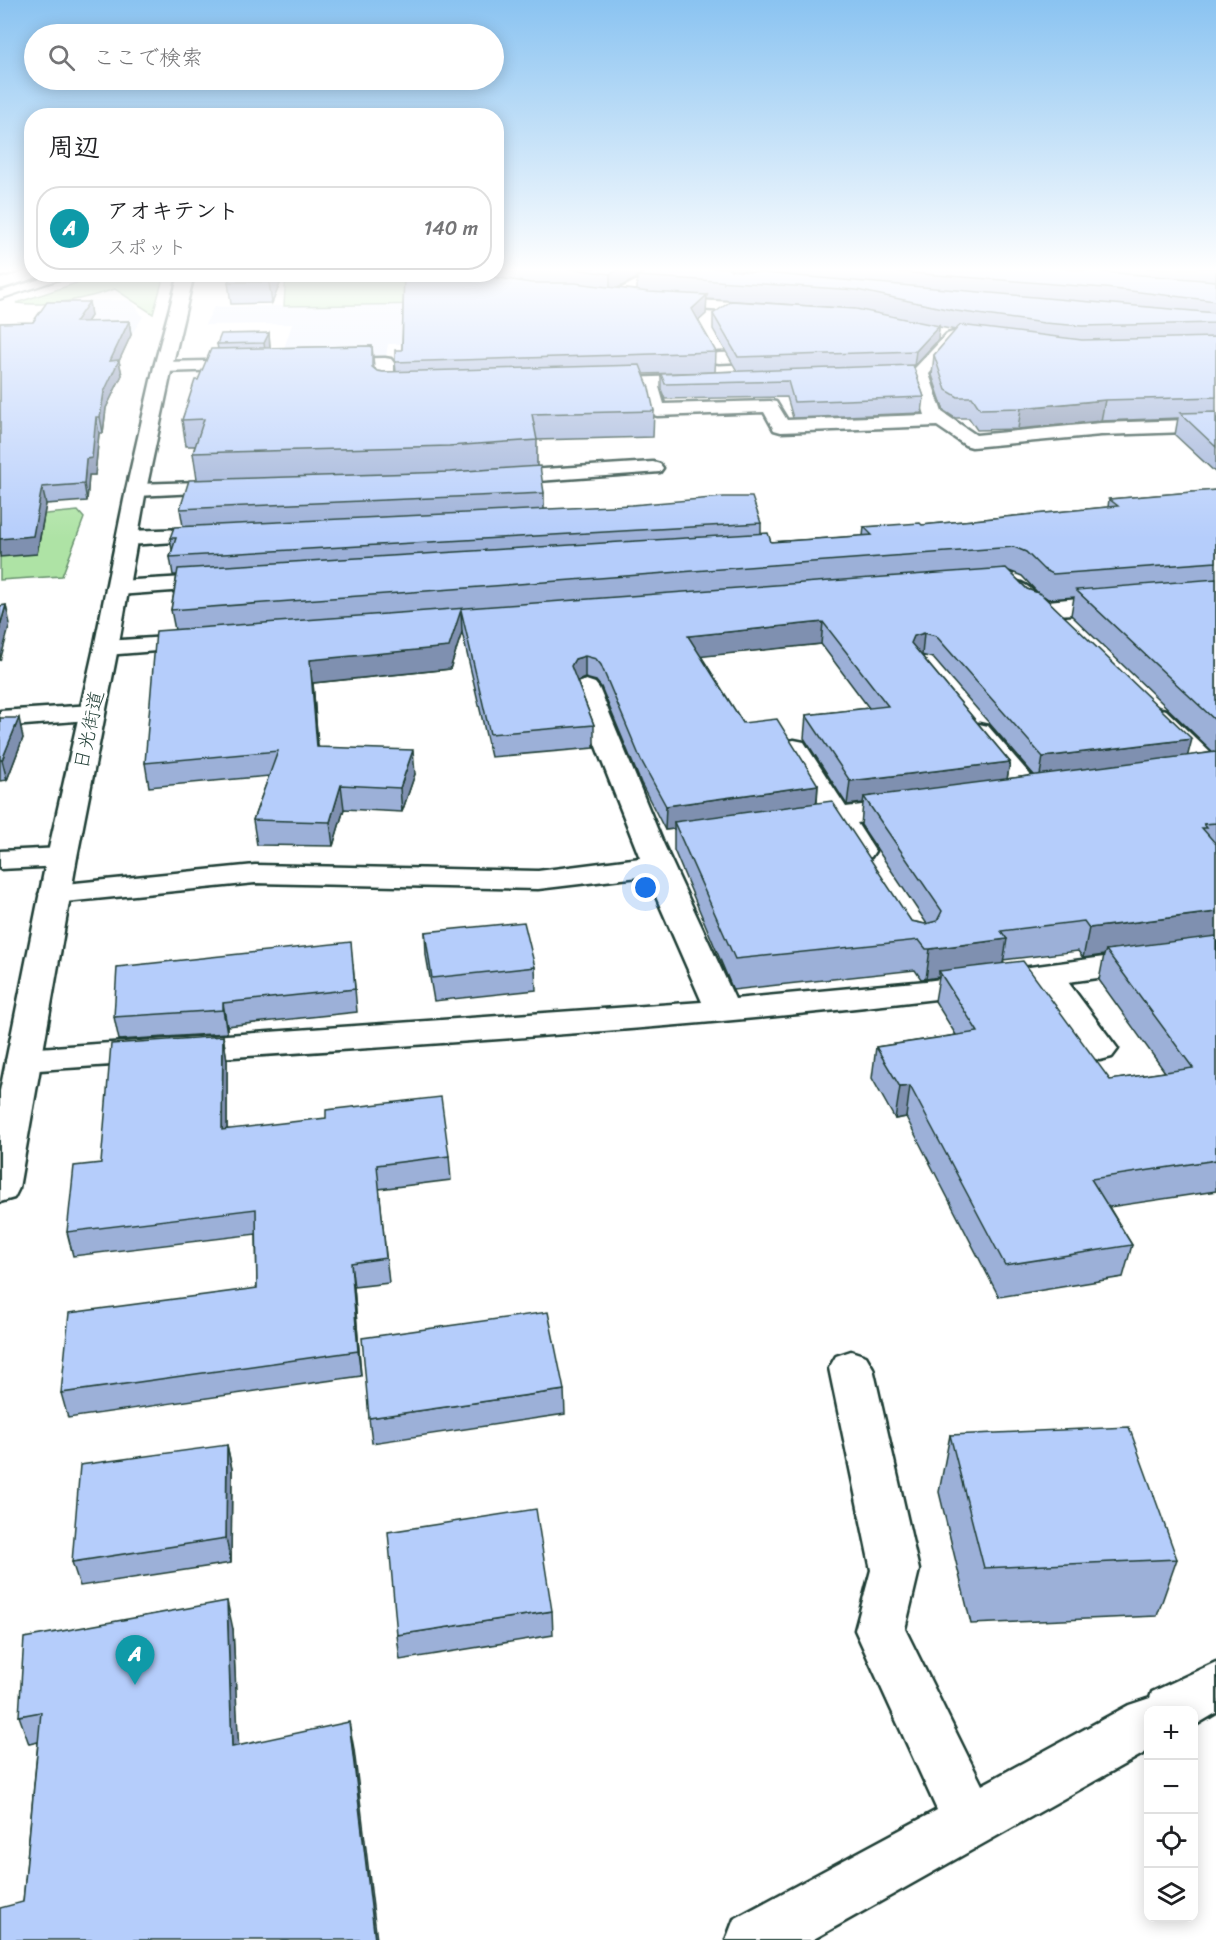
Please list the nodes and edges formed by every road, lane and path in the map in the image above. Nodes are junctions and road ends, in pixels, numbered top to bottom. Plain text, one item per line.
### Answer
1 (165, 359) edge
2 (762, 359) edge
3 (932, 359) edge
4 (314, 364) edge
5 (268, 365) edge
6 (163, 367) junction
7 (920, 373) junction
8 (849, 375) edge
9 (648, 382) junction
10 (588, 384) edge
11 (433, 389) edge
12 (940, 420) junction
13 (1216, 425) edge
14 (653, 468) dead end
15 (475, 479) edge
16 (252, 487) edge
17 (136, 490) junction
18 (233, 533) edge
19 (128, 538) junction
20 (236, 581) edge
21 (998, 581) edge
22 (118, 588) junction
23 (1137, 600) edge
24 (1047, 608) junction
25 (1071, 632) edge
26 (215, 640) edge
27 (106, 648) junction
28 (586, 688) dead end
29 (1137, 696) edge
30 (960, 710) edge
31 (92, 713) junction
32 (0, 719) edge
33 (784, 731) edge
34 (1214, 769) edge
35 (1178, 774) edge
36 (996, 796) edge
37 (940, 804) edge
38 (838, 818) junction
39 (790, 824) edge
40 (660, 849) junction
41 (63, 857) junction
42 (0, 860) edge
43 (876, 875) edge
44 (55, 894) junction
45 (1216, 952) edge
46 (1046, 975) junction
47 (723, 1011) junction
48 (1100, 1049) dead end
49 (24, 1060) junction
50 (0, 1188) edge
51 (851, 1368) dead end
52 (1216, 1686) edge
53 (1178, 1706) edge
54 (1144, 1726) edge
55 (970, 1820) junction
56 (755, 1940) edge

1 - 6 street, 日光街道
2 - 9 street
3 - 7 street
4 - 11 street
5 - 6 street
6 - 17 street, 日光街道
7 - 8 street
7 - 12 street
9 - 10 street
9 - 12 street
12 - 13 street
14 - 15 street
16 - 17 street
17 - 19 street, 日光街道
18 - 19 street
19 - 22 street, 日光街道
20 - 22 street
21 - 24 street
22 - 27 street, 日光街道
23 - 24 street
24 - 25 street
26 - 27 street
27 - 31 street, 日光街道
28 - 40 street
29 - 34 street
30 - 36 street
31 - 32 street
31 - 41 street, 日光街道
33 - 38 street
34 - 35 street
37 - 38 street
38 - 39 street
38 - 43 street
40 - 44 street
40 - 47 street
41 - 42 street
41 - 44 street, 日光街道
44 - 49 street, 日光街道
45 - 46 street
46 - 47 street
46 - 48 street
47 - 49 street
49 - 50 street, 日光街道
51 - 55 street
52 - 53 street
54 - 55 street
55 - 56 street

